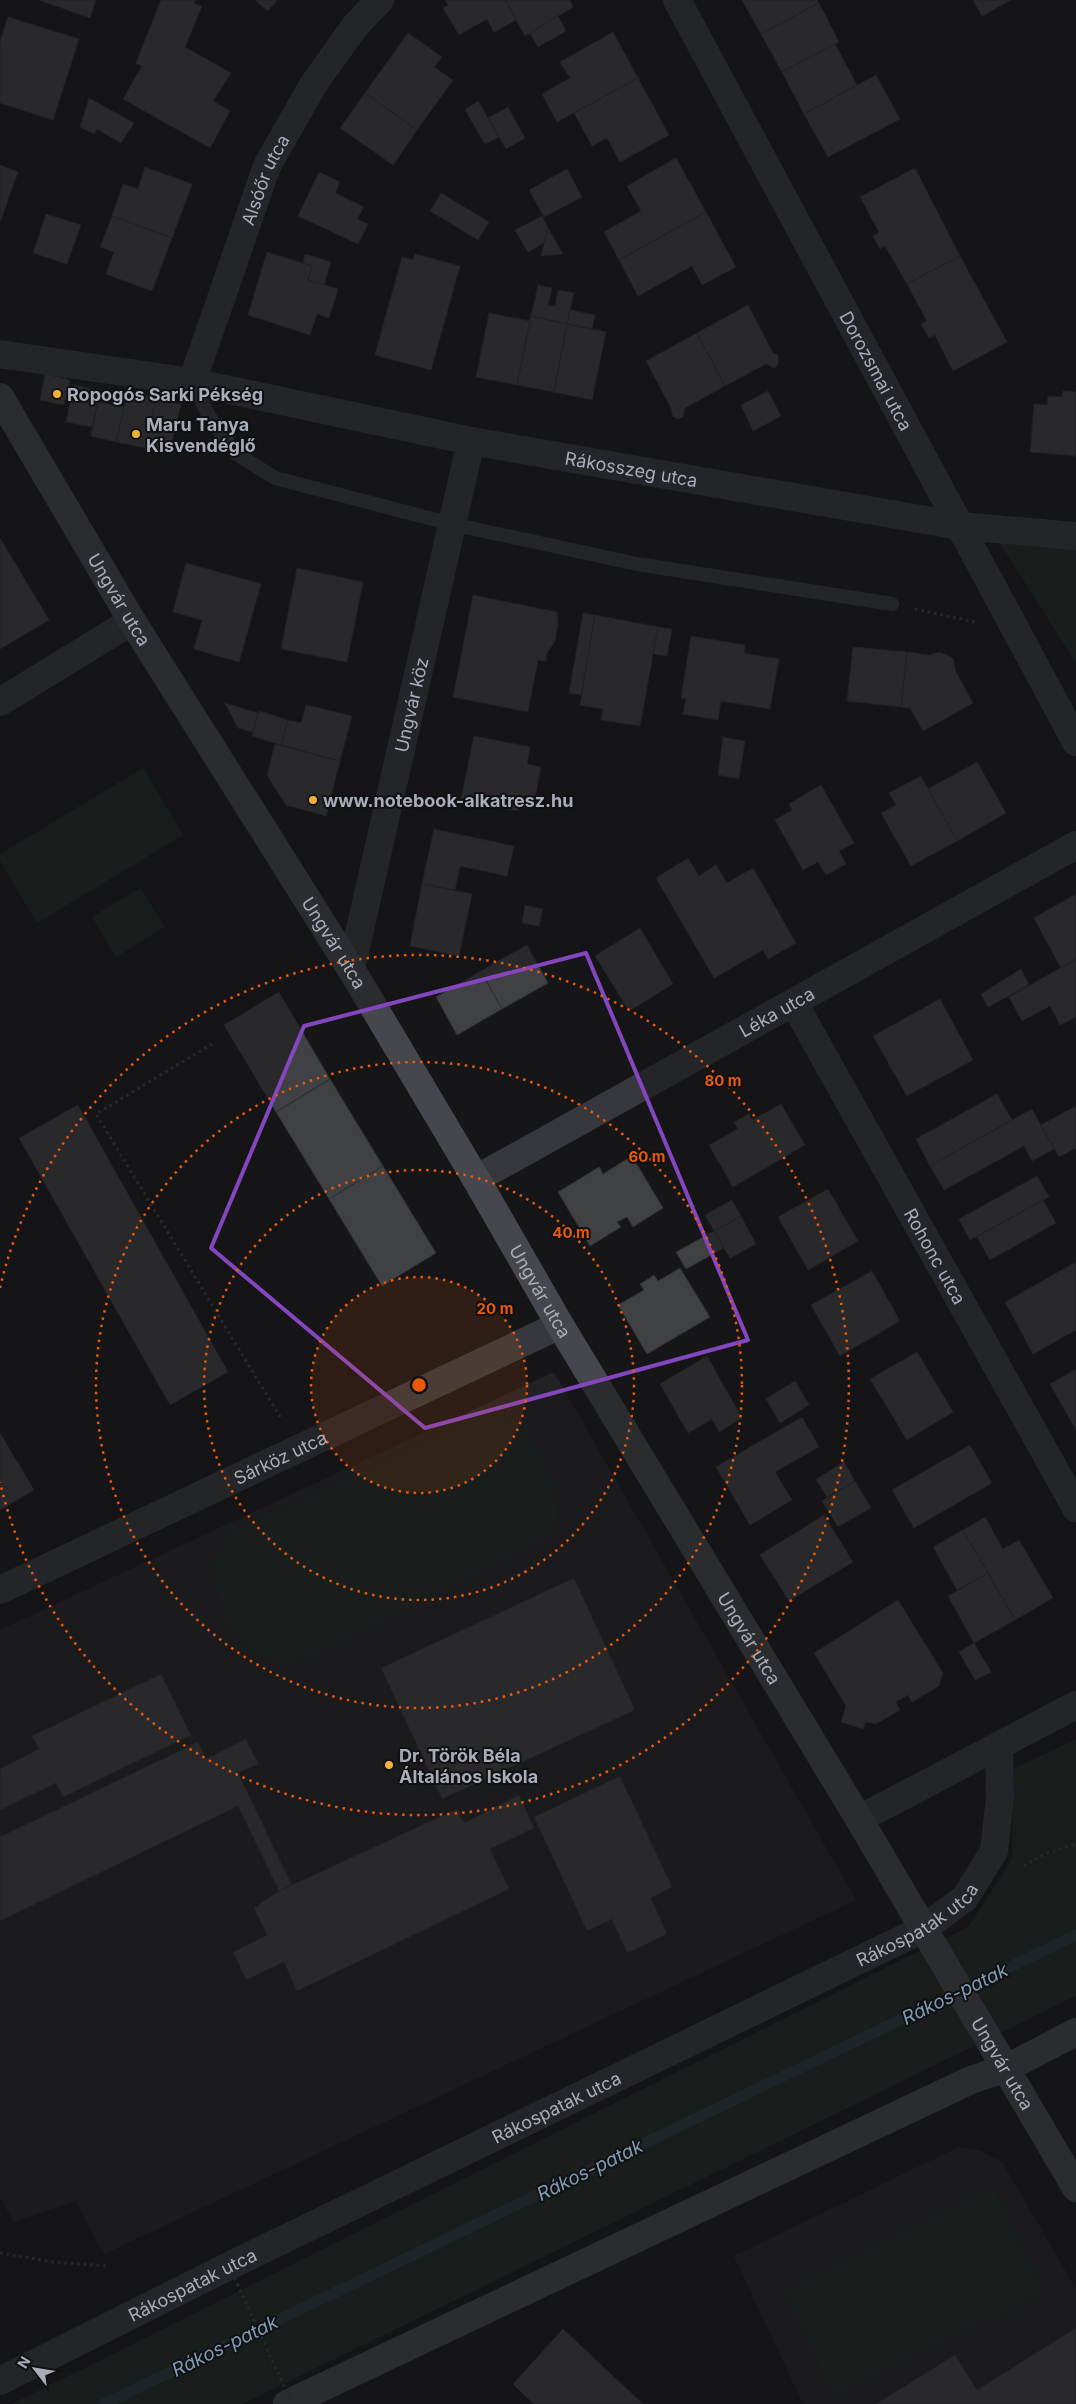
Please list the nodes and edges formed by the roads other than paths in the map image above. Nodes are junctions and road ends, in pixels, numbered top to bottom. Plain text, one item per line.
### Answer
1 (380, 0) edge
2 (677, 0) edge
3 (0, 354) edge
4 (192, 382) junction
5 (0, 397) edge
6 (471, 441) junction
7 (452, 524) junction
8 (960, 526) junction
9 (1076, 536) edge
10 (892, 604) road end
11 (132, 621) junction
12 (0, 702) edge
13 (1076, 742) edge
14 (1076, 844) edge
15 (351, 969) junction
16 (794, 1003) junction
17 (476, 1179) junction
18 (560, 1325) junction
19 (1076, 1508) edge
20 (0, 1590) edge
21 (1076, 1705) edge
22 (999, 1746) junction
23 (859, 1819) junction
24 (924, 1928) junction
25 (1076, 2032) edge
26 (1007, 2068) junction
27 (1076, 2188) edge
28 (0, 2381) edge
29 (299, 2401) edge

1 - 4 street, Alsóőr utca
2 - 8 street, Dorozsmai utca
3 - 4 street, Rákosszeg utca
4 - 6 street, Rákosszeg utca
4 - 7 lane
5 - 11 street, Ungvár utca
6 - 7 street, Ungvár köz
6 - 8 street, Rákosszeg utca
7 - 10 lane
7 - 15 street, Ungvár köz
8 - 9 street, Rákosszeg utca
8 - 13 street, Dorozsmai utca
11 - 12 street
11 - 15 street, Ungvár utca
14 - 16 street, Léka utca
15 - 17 street, Ungvár utca
16 - 17 street, Léka utca
16 - 19 street, Rohonc utca
17 - 18 street, Ungvár utca
18 - 20 street, Sárköz utca
18 - 23 street, Ungvár utca
21 - 22 street
22 - 23 street
22 - 24 street, Rákospatak utca
23 - 24 street, Ungvár utca
24 - 26 street, Ungvár utca
24 - 28 street, Rákospatak utca
25 - 26 street
26 - 27 street, Ungvár utca
26 - 29 street

